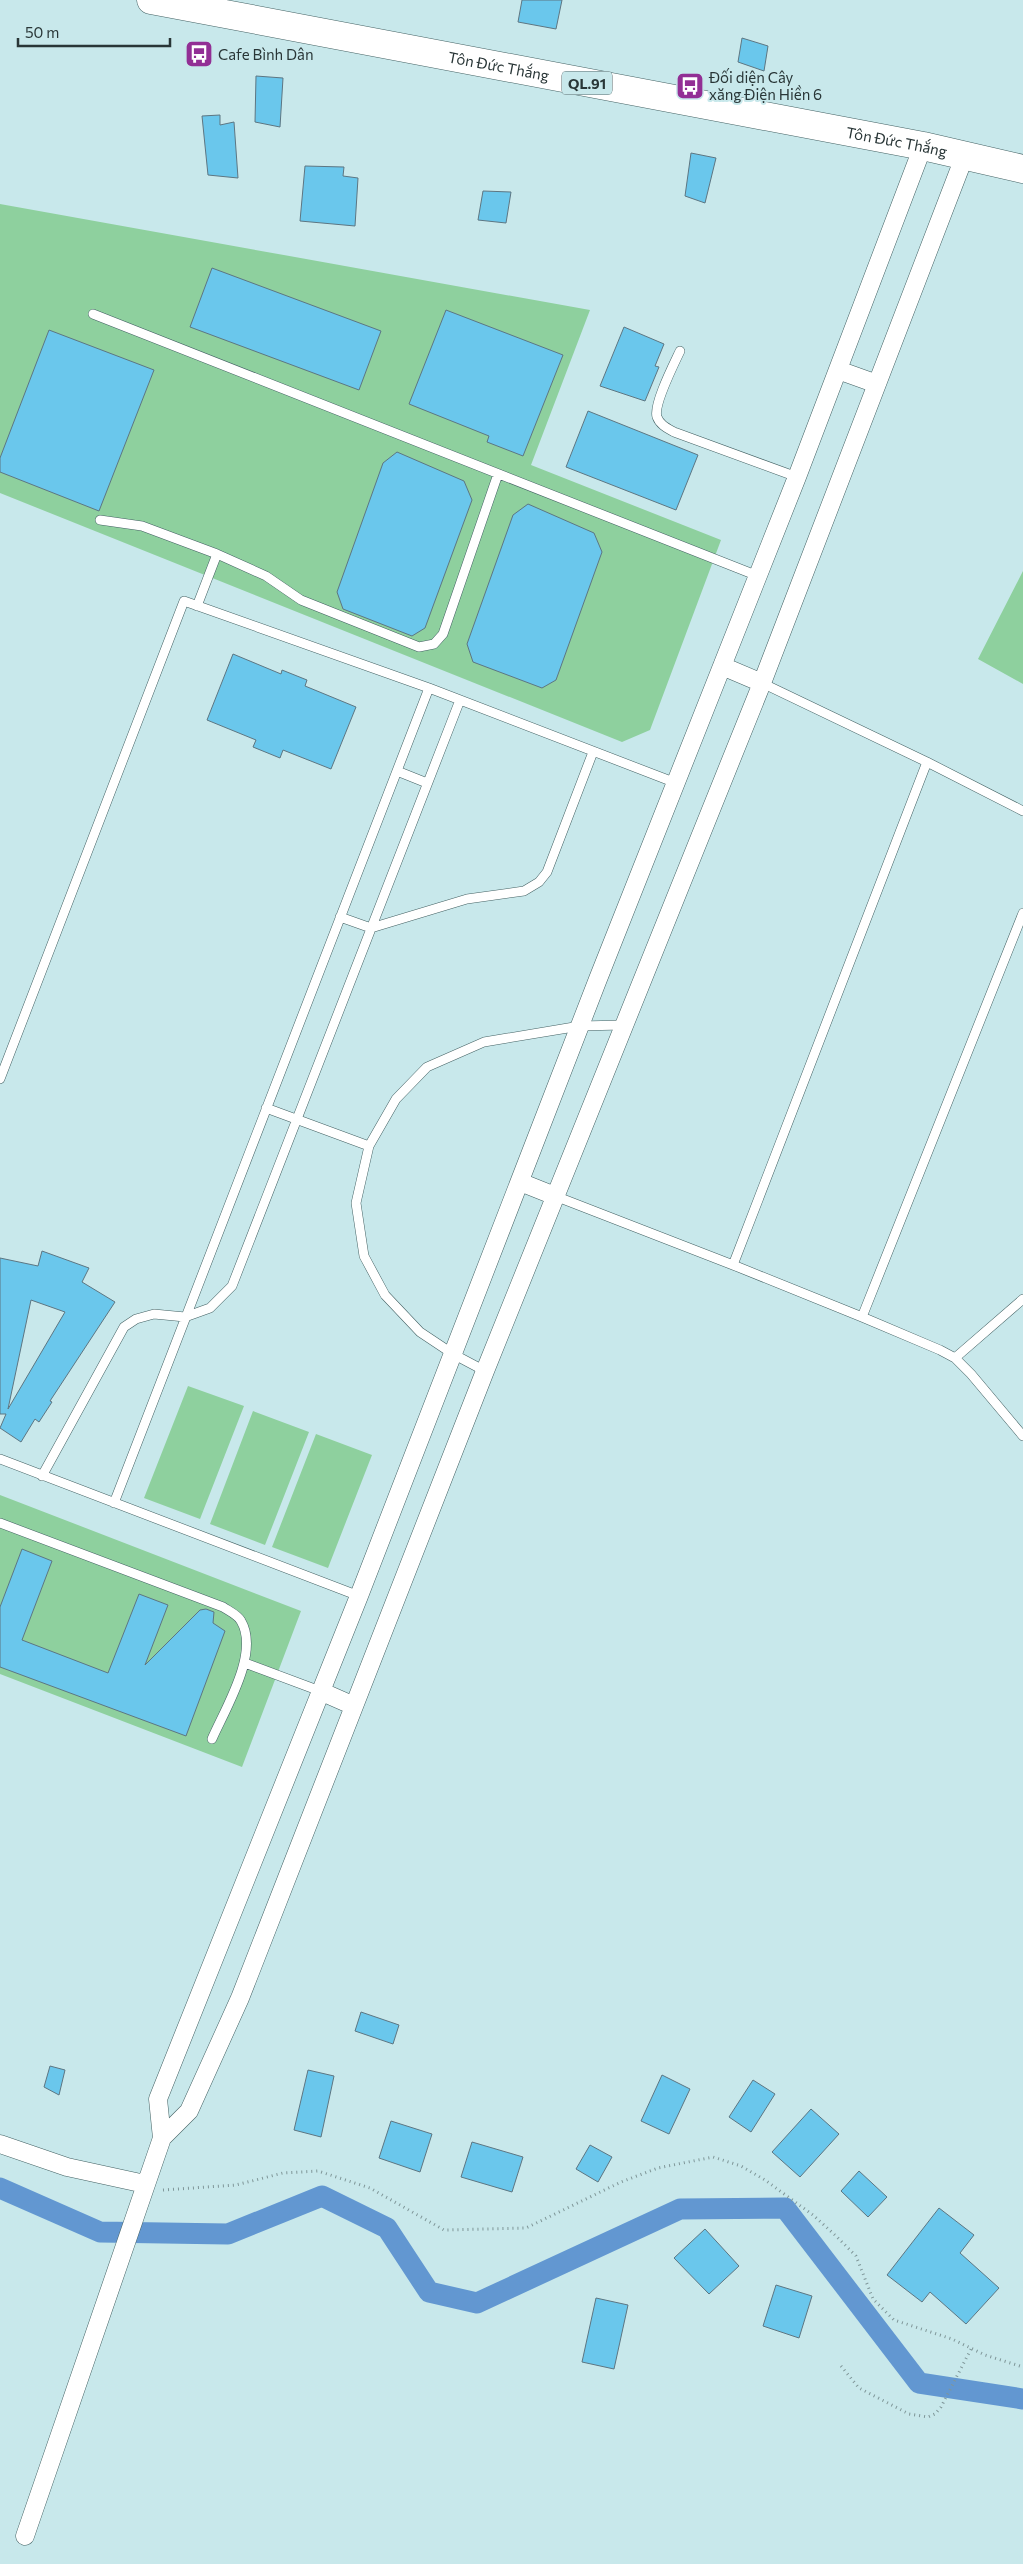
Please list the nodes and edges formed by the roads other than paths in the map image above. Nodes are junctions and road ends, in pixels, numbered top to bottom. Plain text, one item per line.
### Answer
1 (151, 0) edge
2 (923, 146) junction
3 (965, 156) junction
4 (1023, 169) edge
5 (93, 314) dead end
6 (680, 351) dead end
7 (838, 370) junction
8 (877, 384) junction
9 (498, 474) junction
10 (797, 477) junction
11 (100, 520) dead end
12 (217, 554) junction
13 (758, 576) junction
14 (197, 606) junction
15 (722, 666) junction
16 (762, 683) junction
17 (429, 688) junction
18 (460, 700) junction
19 (593, 752) junction
20 (927, 762) junction
21 (397, 771) junction
22 (427, 783) junction
23 (676, 783) junction
24 (1023, 811) edge
25 (1023, 913) edge
26 (340, 917) junction
27 (371, 928) junction
28 (624, 1025) junction
29 (580, 1026) junction
30 (0, 1079) edge
31 (266, 1108) junction
32 (296, 1120) junction
33 (369, 1146) junction
34 (520, 1182) junction
35 (555, 1196) junction
36 (733, 1265) junction
37 (1023, 1290) edge
38 (1021, 1301) edge
39 (862, 1316) junction
40 (185, 1317) junction
41 (453, 1354) junction
42 (955, 1358) junction
43 (485, 1371) junction
44 (1023, 1436) edge
45 (0, 1459) edge
46 (42, 1476) junction
47 (114, 1503) junction
48 (0, 1523) edge
49 (359, 1596) junction
50 (245, 1663) junction
51 (320, 1691) junction
52 (354, 1706) junction
53 (212, 1739) dead end
54 (162, 2138) junction
55 (0, 2144) edge
56 (143, 2191) junction
57 (25, 2536) dead end

1 - 2 highway, Tôn Đức Thắng / QL.91
2 - 3 highway, Tôn Đức Thắng / QL.91
2 - 7 street
3 - 4 highway, Tôn Đức Thắng / QL.91
3 - 8 street
5 - 9 lane
6 - 10 lane
7 - 8 street
7 - 10 street
8 - 16 street
9 - 12 lane
9 - 13 lane
10 - 13 street
11 - 12 lane
12 - 14 lane
13 - 15 street
14 - 17 lane
14 - 30 lane
15 - 16 street
15 - 23 street
16 - 20 lane
16 - 28 street
17 - 18 lane
17 - 21 lane
18 - 19 lane
18 - 22 lane
19 - 23 lane
19 - 27 lane
20 - 24 lane
20 - 36 lane
21 - 22 lane
21 - 26 lane
22 - 27 lane
23 - 29 street
25 - 39 lane
26 - 27 lane
26 - 31 lane
27 - 32 lane
28 - 29 lane
28 - 35 street
29 - 33 lane
29 - 34 street
31 - 32 lane
31 - 40 lane
32 - 33 lane
32 - 40 lane
33 - 41 lane
34 - 35 street
34 - 41 street
35 - 36 lane
35 - 43 street
36 - 39 lane
37 - 38 lane
38 - 42 lane
39 - 42 lane
40 - 46 lane
40 - 47 lane
41 - 43 lane
41 - 49 street
42 - 44 lane
43 - 52 street
45 - 46 lane
46 - 47 lane
47 - 49 lane
48 - 50 lane
49 - 51 street
50 - 51 lane
50 - 53 lane
51 - 52 street
51 - 54 street
52 - 54 street
54 - 56 street
55 - 56 street
56 - 57 street

